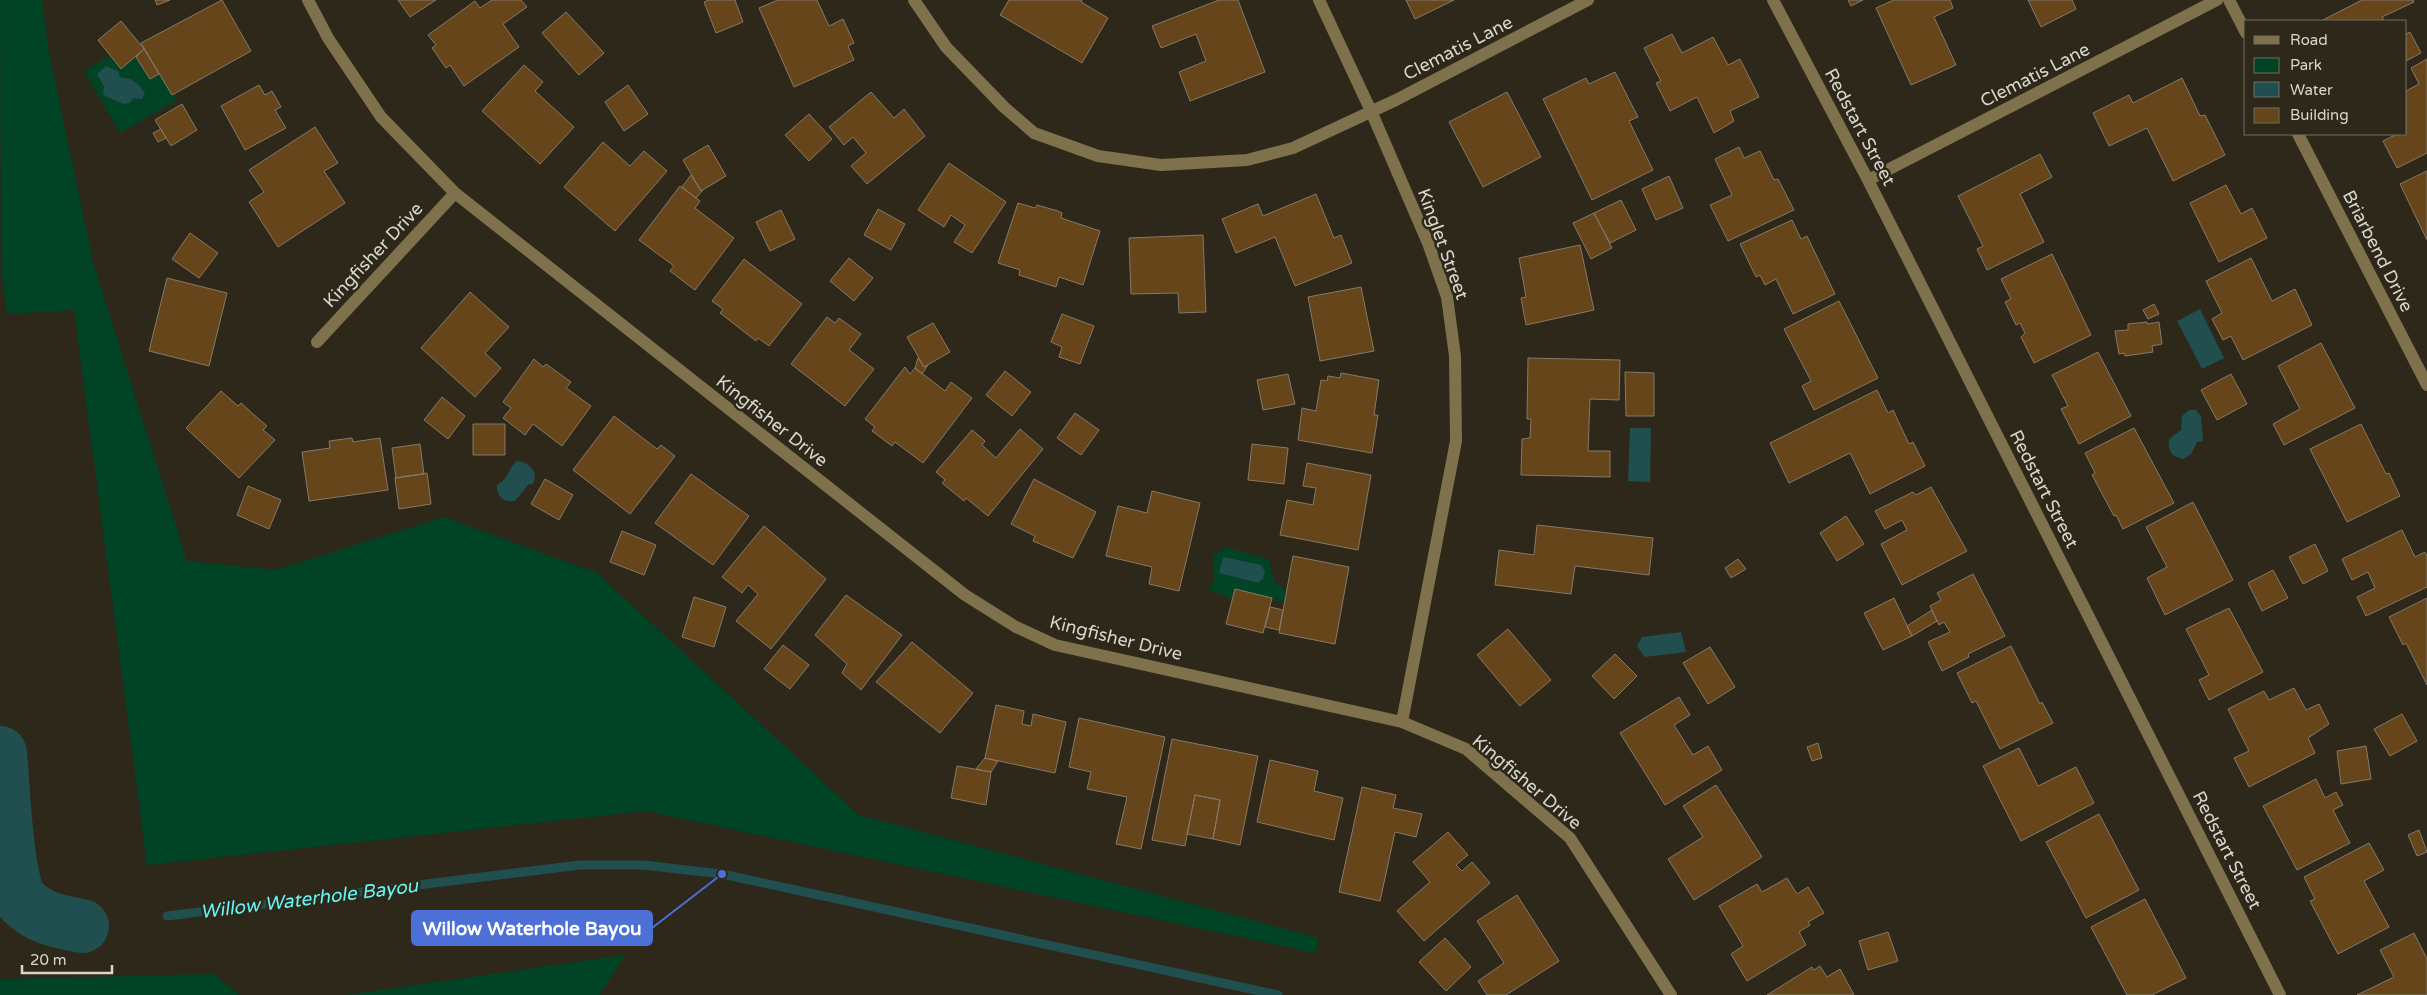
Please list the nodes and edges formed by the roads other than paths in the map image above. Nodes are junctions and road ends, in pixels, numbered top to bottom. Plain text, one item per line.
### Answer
1 (308, 0) edge
2 (914, 0) edge
3 (1319, 0) edge
4 (1588, 0) edge
5 (1773, 0) edge
6 (2217, 0) edge
7 (2229, 0) edge
8 (2244, 29) edge
9 (1371, 111) junction
10 (2299, 135) edge
11 (1868, 180) junction
12 (455, 193) junction
13 (317, 342) dead end
14 (2427, 385) edge
15 (1402, 722) junction
16 (1671, 995) edge
17 (2280, 995) edge

1 - 12 street, Kingfisher Drive
2 - 9 street, Clematis Lane
3 - 9 street, Kinglet Street
4 - 9 street, Clematis Lane
5 - 11 street, Redstart Street
6 - 11 street, Clematis Lane
7 - 8 street
9 - 15 street, Kinglet Street
10 - 14 street, Briarbend Drive
11 - 17 street, Redstart Street
12 - 13 street, Kingfisher Drive
12 - 15 street, Kingfisher Drive
15 - 16 street, Kingfisher Drive

